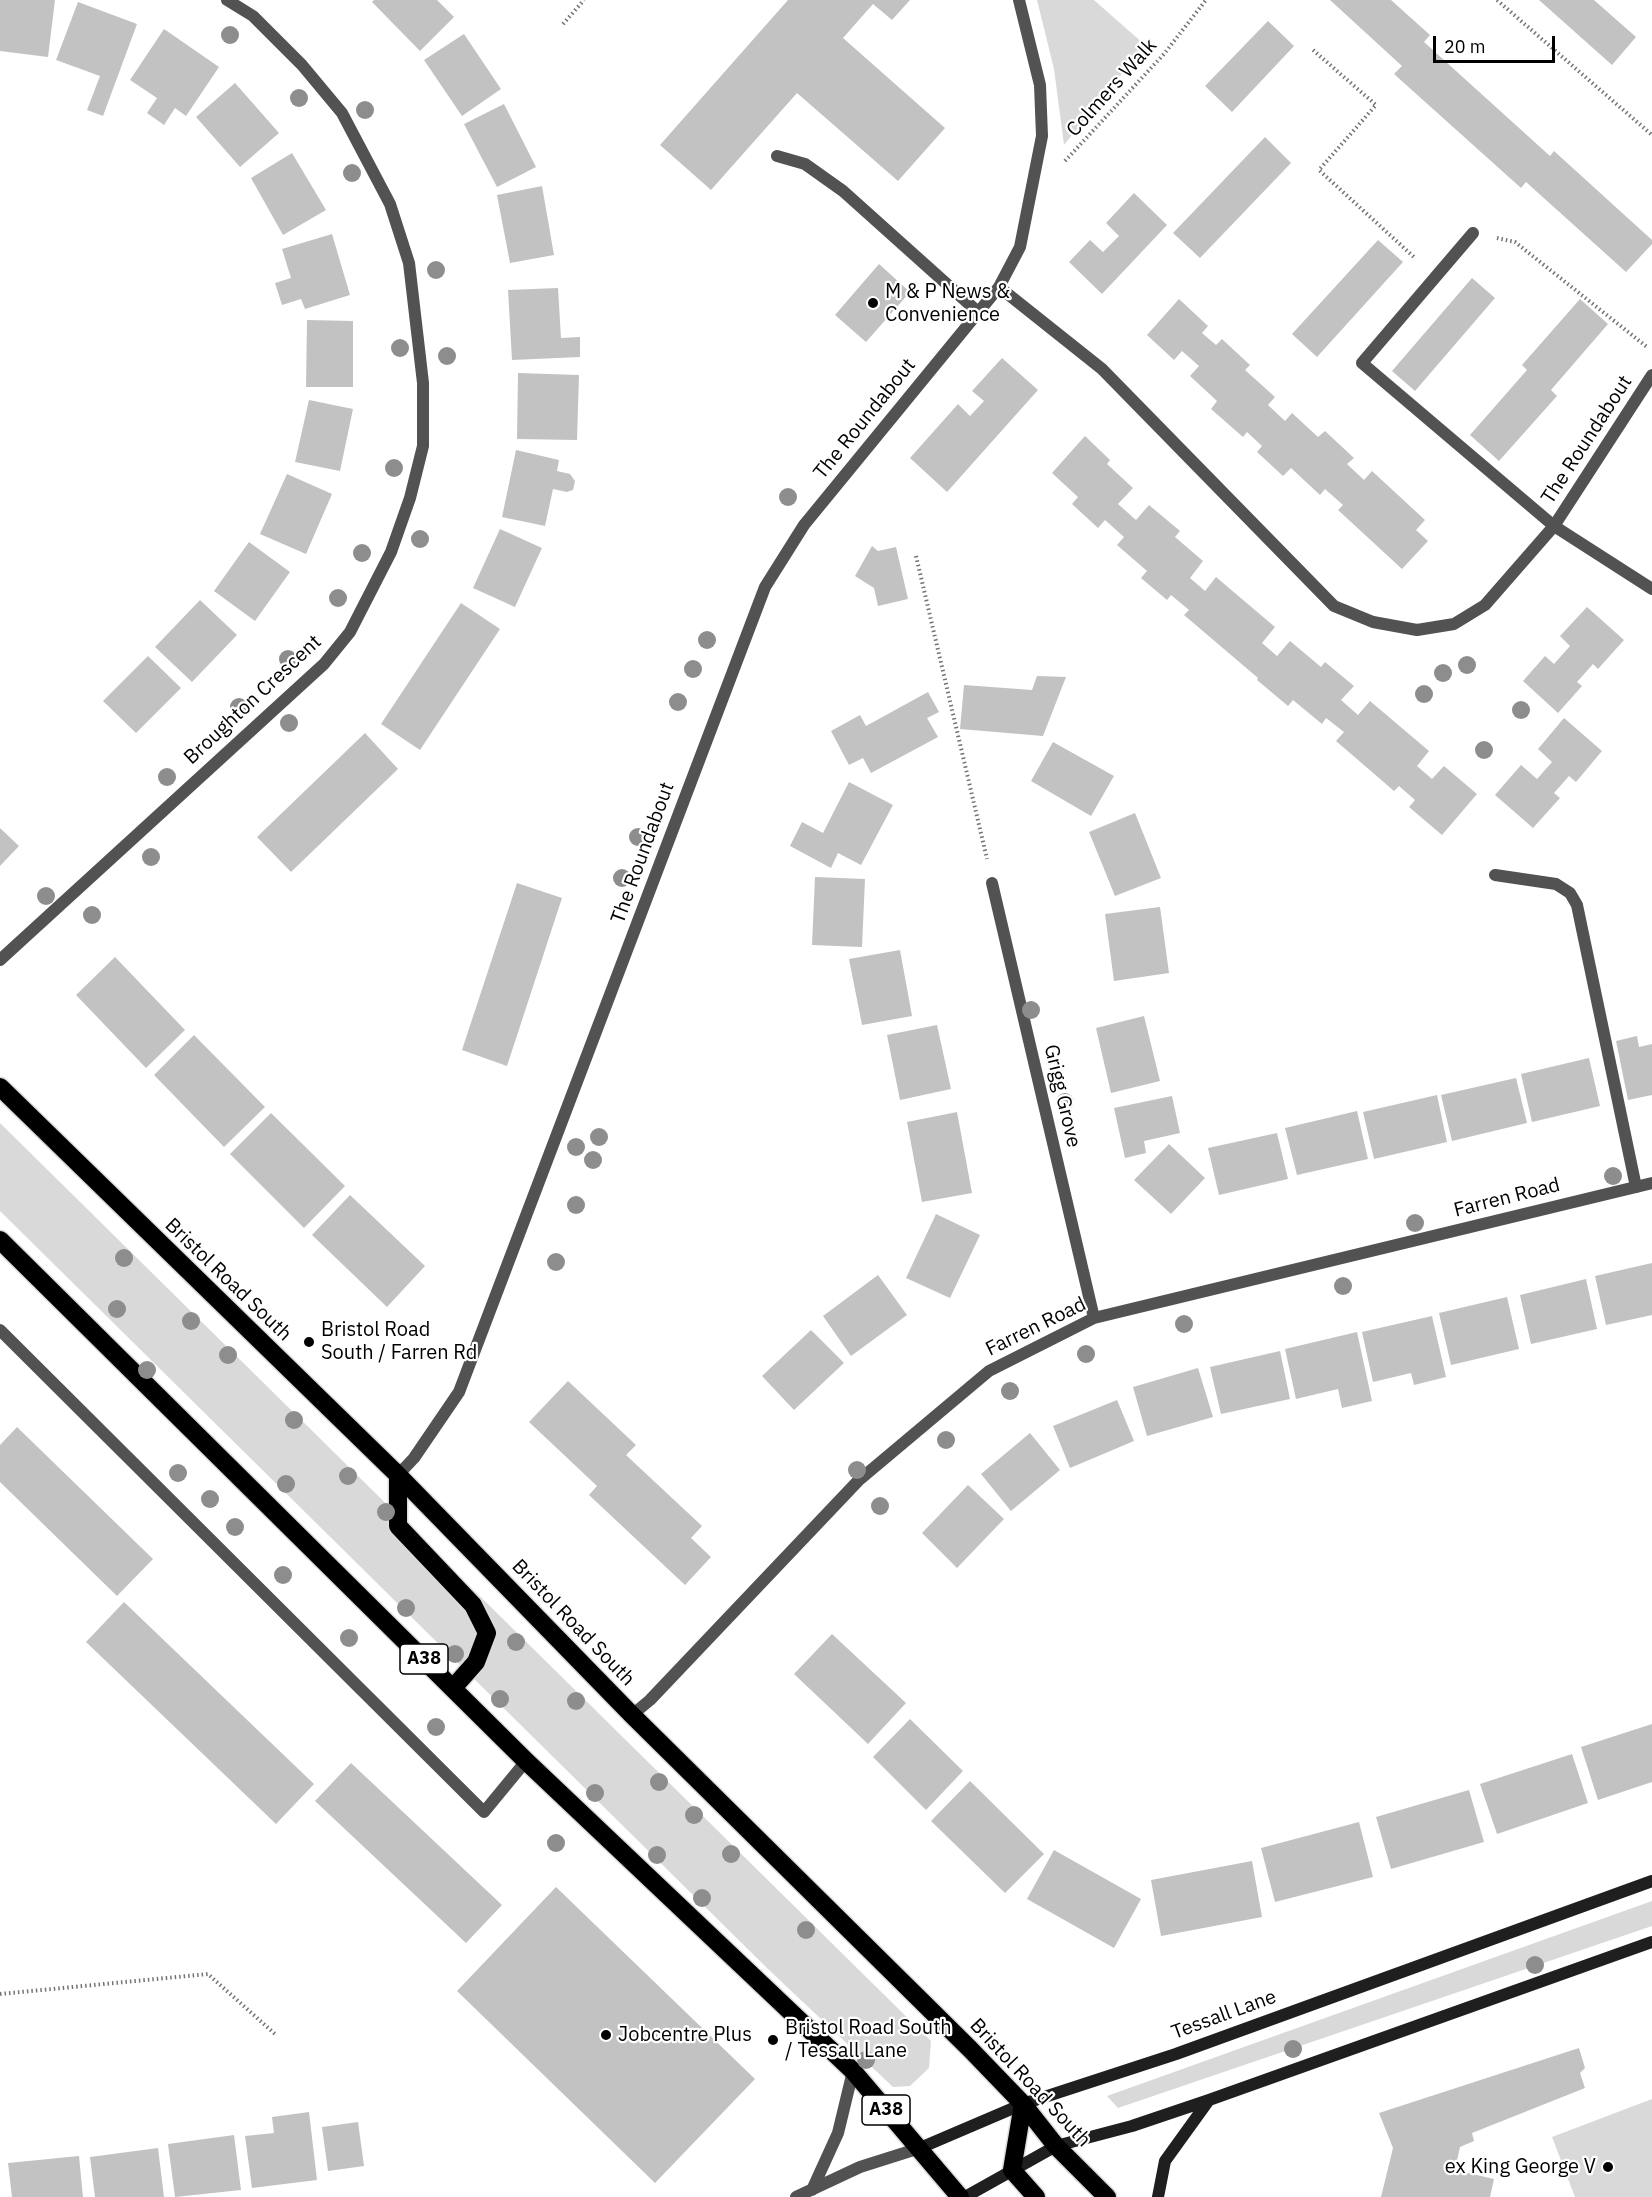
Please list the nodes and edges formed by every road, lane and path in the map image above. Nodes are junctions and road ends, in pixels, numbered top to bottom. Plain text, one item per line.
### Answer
1 (227, 0) edge
2 (584, 0) edge
3 (1019, 0) edge
4 (1206, 0) edge
5 (1497, 0) edge
6 (563, 24) dead end
7 (1313, 50) dead end
8 (1652, 135) edge
9 (777, 156) dead end
10 (1034, 190) junction
11 (1473, 233) dead end
12 (1515, 242) dead end
13 (1436, 276) junction
14 (999, 287) junction
15 (978, 312) junction
16 (1652, 351) edge
17 (1652, 375) edge
18 (1554, 526) junction
19 (916, 556) dead end
20 (1652, 589) edge
21 (1495, 875) dead end
22 (992, 884) joint
23 (0, 960) edge
24 (0, 1087) edge
25 (1652, 1183) edge
26 (1636, 1187) junction
27 (0, 1240) edge
28 (1094, 1318) junction
29 (0, 1330) edge
30 (398, 1475) junction
31 (453, 1688) junction
32 (632, 1715) junction
33 (526, 1761) junction
34 (1652, 1881) edge
35 (1652, 1942) edge
36 (0, 1994) edge
37 (275, 2034) dead end
38 (853, 2071) junction
39 (1209, 2100) junction
40 (1023, 2104) junction
41 (1056, 2146) junction
42 (920, 2148) junction
43 (1012, 2170) junction
44 (812, 2190) junction
45 (796, 2197) edge
46 (960, 2197) edge
47 (964, 2197) edge
48 (1036, 2197) edge
49 (1107, 2197) edge
50 (1158, 2197) edge

1 - 23 street, Broughton Crescent
2 - 6 path
3 - 10 street, The Roundabout
4 - 10 path, Colmers Walk
5 - 8 path
7 - 13 path
9 - 15 street
10 - 14 street, The Roundabout
11 - 13 street
12 - 16 path
13 - 18 street
14 - 15 street, The Roundabout
14 - 18 street, The Roundabout
15 - 30 street, The Roundabout
17 - 18 street, The Roundabout
18 - 20 street, The Roundabout
19 - 22 path
21 - 26 street
22 - 28 street, Grigg Grove
24 - 30 highway, Bristol Road South
25 - 26 street, Farren Road
26 - 28 street, Farren Road
27 - 31 highway, A38
28 - 32 street, Farren Road
29 - 33 street
30 - 31 highway
30 - 32 highway, Bristol Road South
31 - 33 highway, A38
32 - 40 highway, Bristol Road South
33 - 38 highway, A38
34 - 40 street, Tessall Lane
35 - 39 street
36 - 37 path
38 - 42 highway, A38
38 - 44 street
39 - 41 street
39 - 50 street
40 - 41 highway, Bristol Road South
40 - 42 street, Tessall Lane
40 - 43 highway
41 - 43 street
41 - 49 highway, Bristol Road South
42 - 44 street, Tessall Lane
42 - 46 highway, A38
43 - 47 street
43 - 48 highway
44 - 45 street, Tessall Lane

